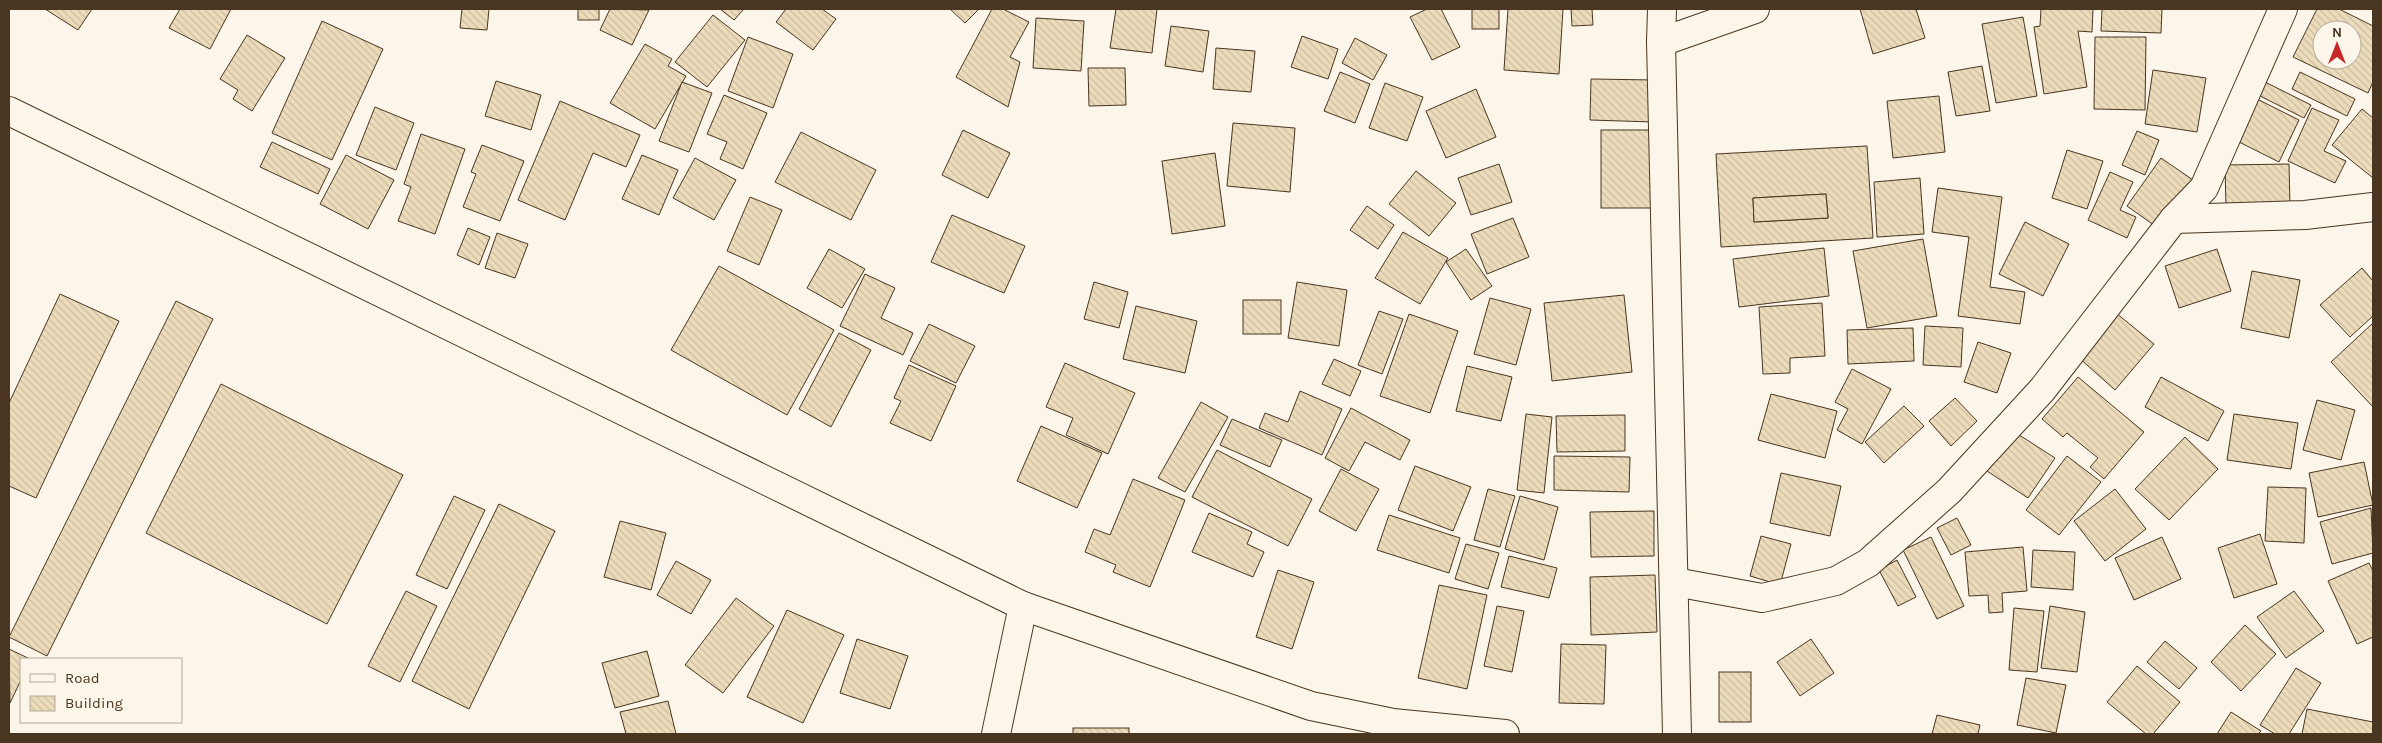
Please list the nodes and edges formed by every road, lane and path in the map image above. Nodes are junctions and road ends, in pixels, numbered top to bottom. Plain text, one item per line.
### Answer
1 (1662, 9) edge
2 (1755, 9) edge
3 (2283, 9) edge
4 (1661, 42) junction
5 (9, 111) edge
6 (2373, 207) edge
7 (2174, 219) junction
8 (1675, 582) junction
9 (1023, 606) junction
10 (996, 734) edge
11 (1505, 734) edge
12 (1677, 734) edge

1 - 4 street
2 - 4 street
3 - 7 street
4 - 8 street
5 - 9 street
6 - 7 street
7 - 8 street
8 - 12 street
9 - 10 street
9 - 11 street

